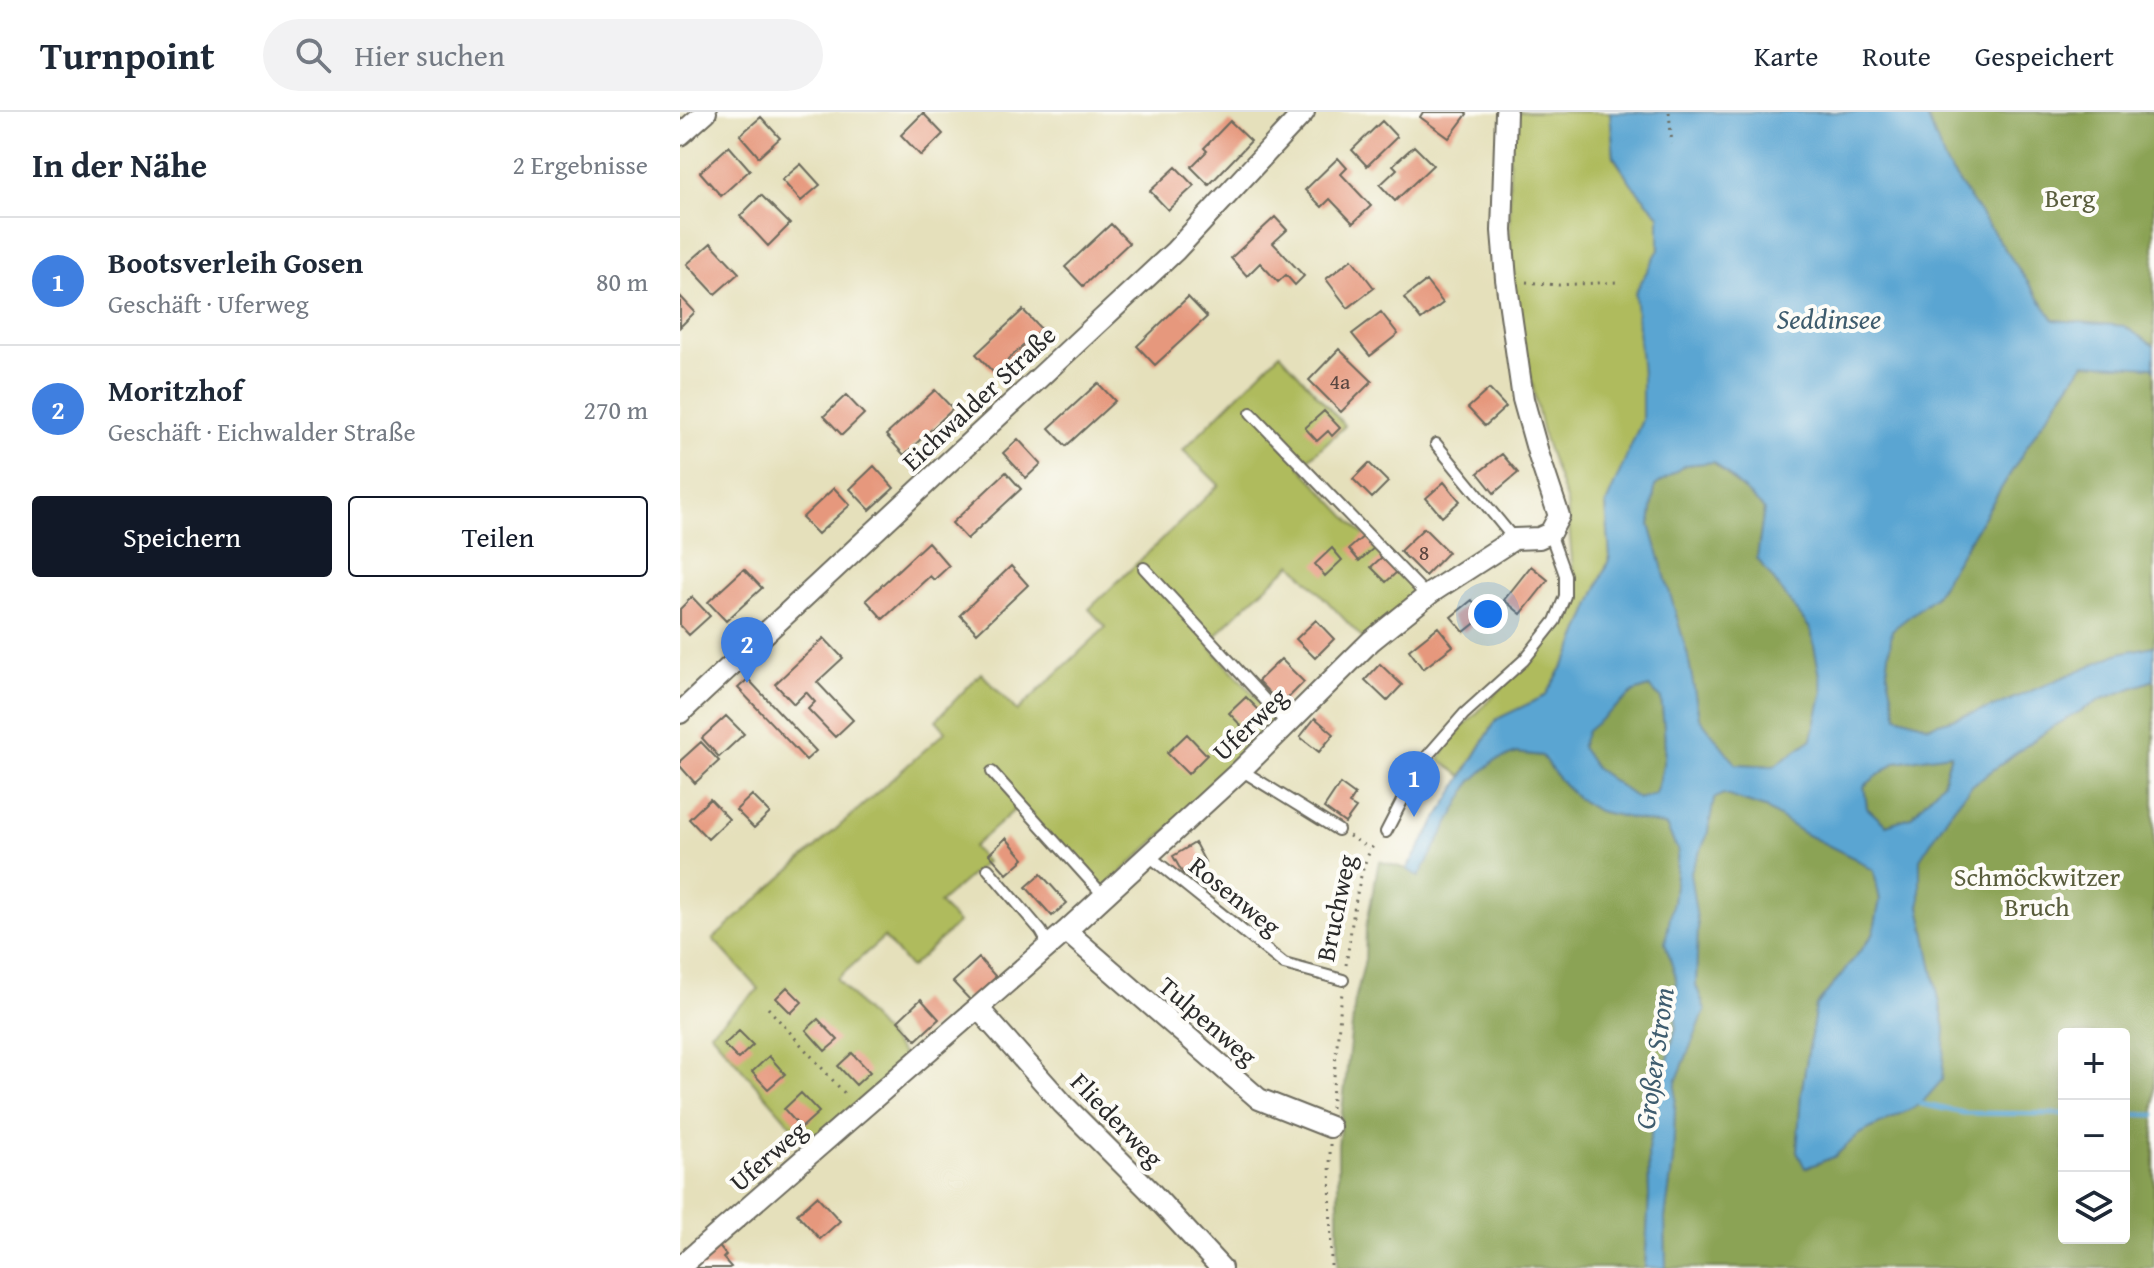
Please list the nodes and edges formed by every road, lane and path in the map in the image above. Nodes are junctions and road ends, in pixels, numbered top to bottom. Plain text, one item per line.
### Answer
1 (706, 112) edge
2 (1304, 112) edge
3 (1506, 112) edge
4 (1669, 112) edge
5 (680, 135) edge
6 (1672, 144) dead end
7 (1506, 279) junction
8 (1617, 282) dead end
9 (1251, 413) dead end
10 (1436, 444) dead end
11 (1550, 533) junction
12 (1514, 539) junction
13 (1144, 568) dead end
14 (1427, 596) junction
15 (680, 713) edge
16 (1287, 724) junction
17 (1241, 770) junction
18 (992, 772) dead end
19 (1338, 830) joint
20 (1386, 832) joint
21 (1370, 848) junction
22 (1148, 855) junction
23 (988, 869) dead end
24 (1104, 896) junction
25 (1066, 931) junction
26 (1045, 949) junction
27 (1343, 980) junction
28 (768, 1008) dead end
29 (978, 1008) junction
30 (860, 1110) junction
31 (1330, 1127) junction
32 (680, 1267) edge
33 (1221, 1268) edge
34 (1331, 1268) edge

1 - 5 street
2 - 15 street, Eichwalder Straße
3 - 7 street
4 - 6 path
7 - 8 path
7 - 11 street
9 - 14 lane
10 - 12 lane
11 - 12 street, Uferweg
11 - 20 lane, Bruchweg
12 - 14 street, Uferweg
13 - 16 lane
14 - 16 street, Uferweg
16 - 17 street, Uferweg
17 - 19 lane
17 - 22 street, Uferweg
18 - 24 lane
19 - 21 path
20 - 21 path, Bruchweg
21 - 27 path, Bruchweg
22 - 24 street, Uferweg
22 - 27 lane, Rosenweg
23 - 26 lane
24 - 25 street, Uferweg
25 - 26 street, Uferweg
25 - 31 street, Tulpenweg
26 - 29 street, Uferweg
27 - 31 path, Bruchweg
28 - 30 path
29 - 30 street, Uferweg
29 - 33 street, Fliederweg
30 - 32 street, Uferweg
31 - 34 path, Bruchweg

